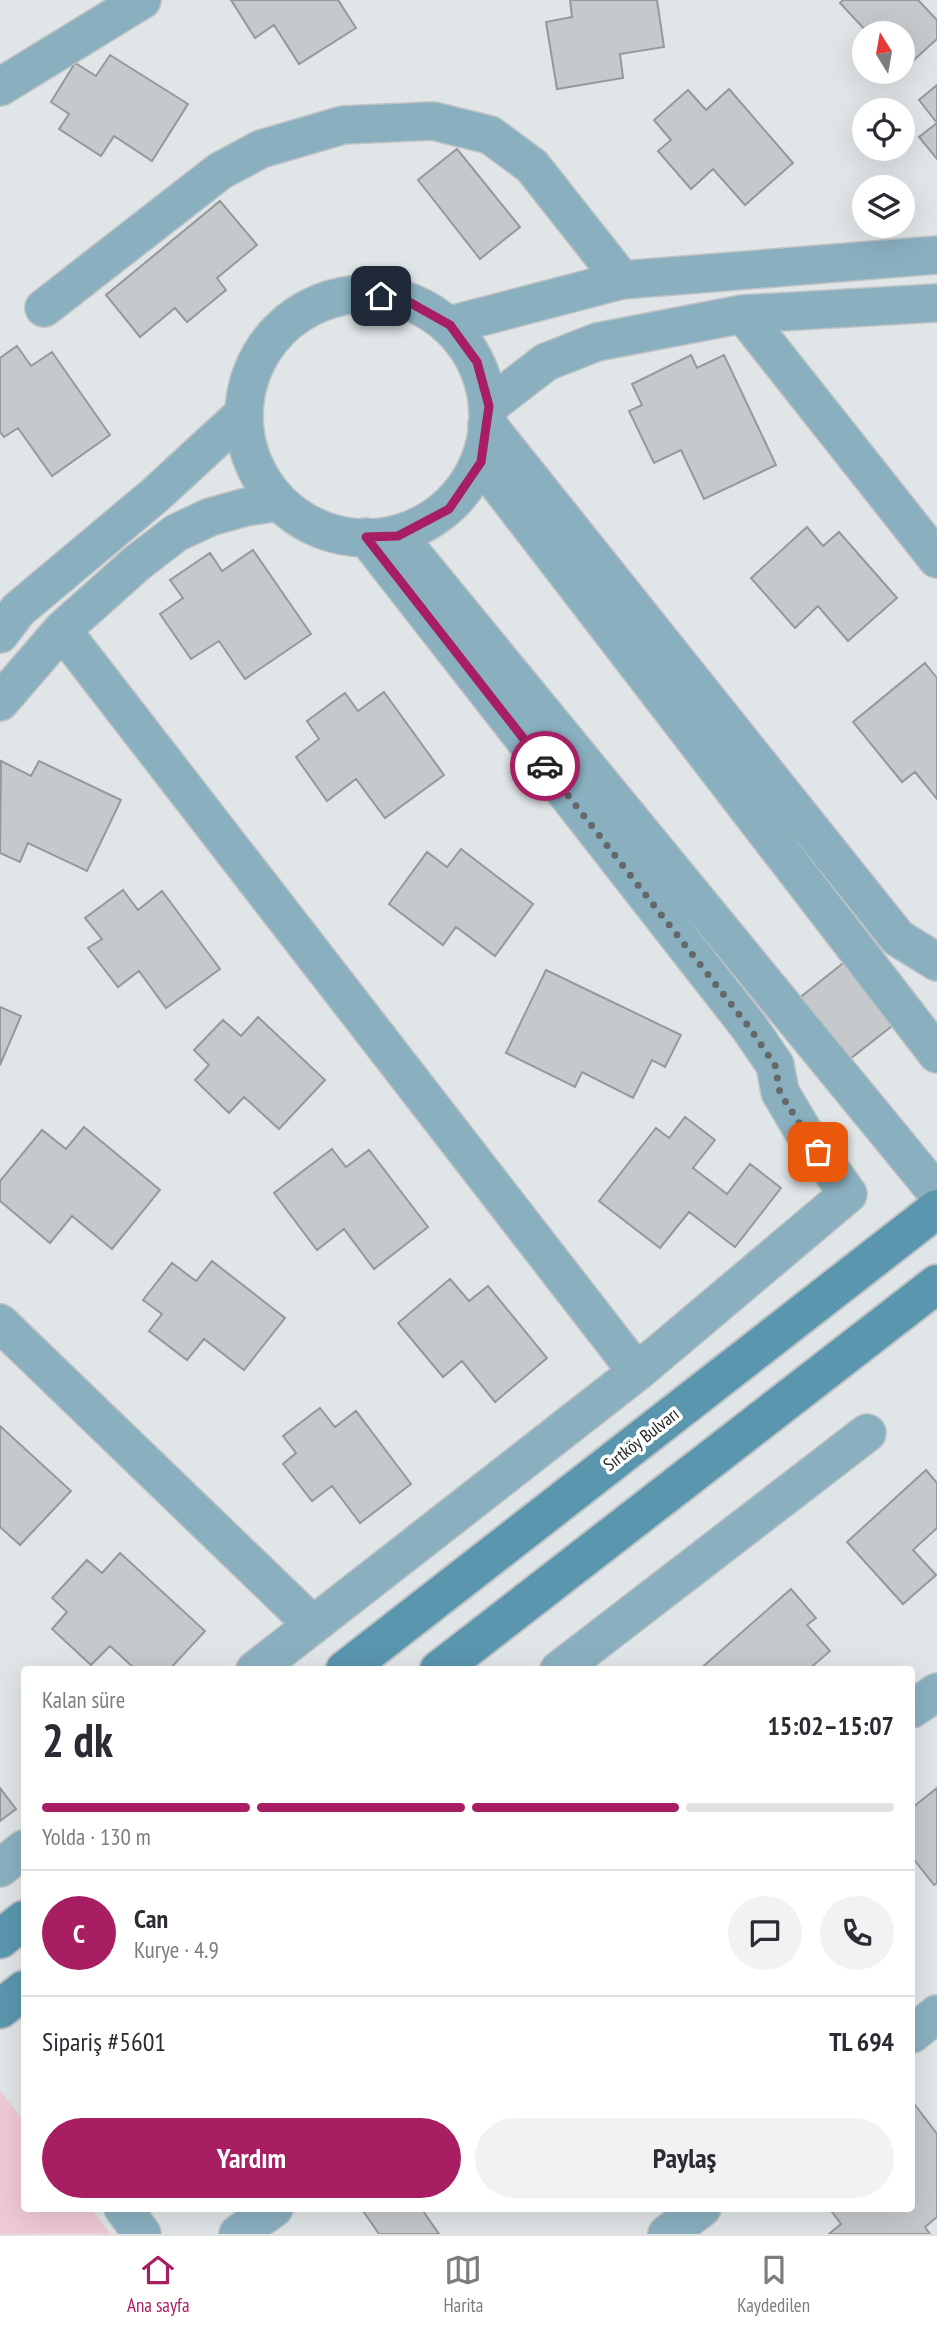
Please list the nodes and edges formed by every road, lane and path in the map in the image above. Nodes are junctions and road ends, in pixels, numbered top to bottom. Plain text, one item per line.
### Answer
1 (142, 0) edge
2 (0, 87) edge
3 (937, 255) edge
4 (622, 280) junction
5 (937, 303) edge
6 (44, 307) dead end
7 (743, 314) junction
8 (450, 325) junction
9 (488, 415) junction
10 (241, 416) junction
11 (481, 462) junction
12 (279, 502) junction
13 (382, 536) junction
14 (937, 559) edge
15 (62, 630) junction
16 (0, 634) edge
17 (0, 702) edge
18 (937, 961) edge
19 (937, 1054) edge
20 (937, 1194) edge
21 (937, 1209) edge
22 (937, 1284) edge
23 (0, 1322) edge
24 (637, 1373) junction
25 (867, 1433) dead end
26 (542, 1516) junction
27 (581, 1560) junction
28 (313, 1625) junction
29 (260, 1666) edge
30 (350, 1666) edge
31 (444, 1666) edge
32 (564, 1666) edge
33 (937, 1692) edge
34 (915, 1707) edge
35 (21, 1851) edge
36 (0, 1868) edge
37 (21, 1922) edge
38 (0, 1939) edge
39 (21, 1992) edge
40 (0, 2009) edge
41 (937, 2014) edge
42 (915, 2032) edge
43 (126, 2212) edge
44 (268, 2212) edge
45 (697, 2212) edge
46 (142, 2234) edge
47 (238, 2234) edge
48 (667, 2234) edge

1 - 2 street
3 - 4 street
4 - 6 street
4 - 8 street
5 - 7 street
7 - 9 street
7 - 14 street
8 - 9 street
8 - 10 street
9 - 11 street
9 - 18 street
10 - 12 street
10 - 16 street
11 - 13 street
11 - 19 street
12 - 13 street
12 - 15 street
13 - 20 street
13 - 24 street
15 - 17 street
15 - 24 street
21 - 26 main road, Sırtköy Bulvarı
22 - 27 main road
23 - 28 street
24 - 28 street
25 - 32 street
26 - 27 main road
26 - 30 main road, Sırtköy Bulvarı
27 - 31 main road
28 - 29 street
33 - 34 street
35 - 36 street
37 - 38 main road
39 - 40 main road
41 - 42 street
43 - 46 street
44 - 47 street
45 - 48 street

